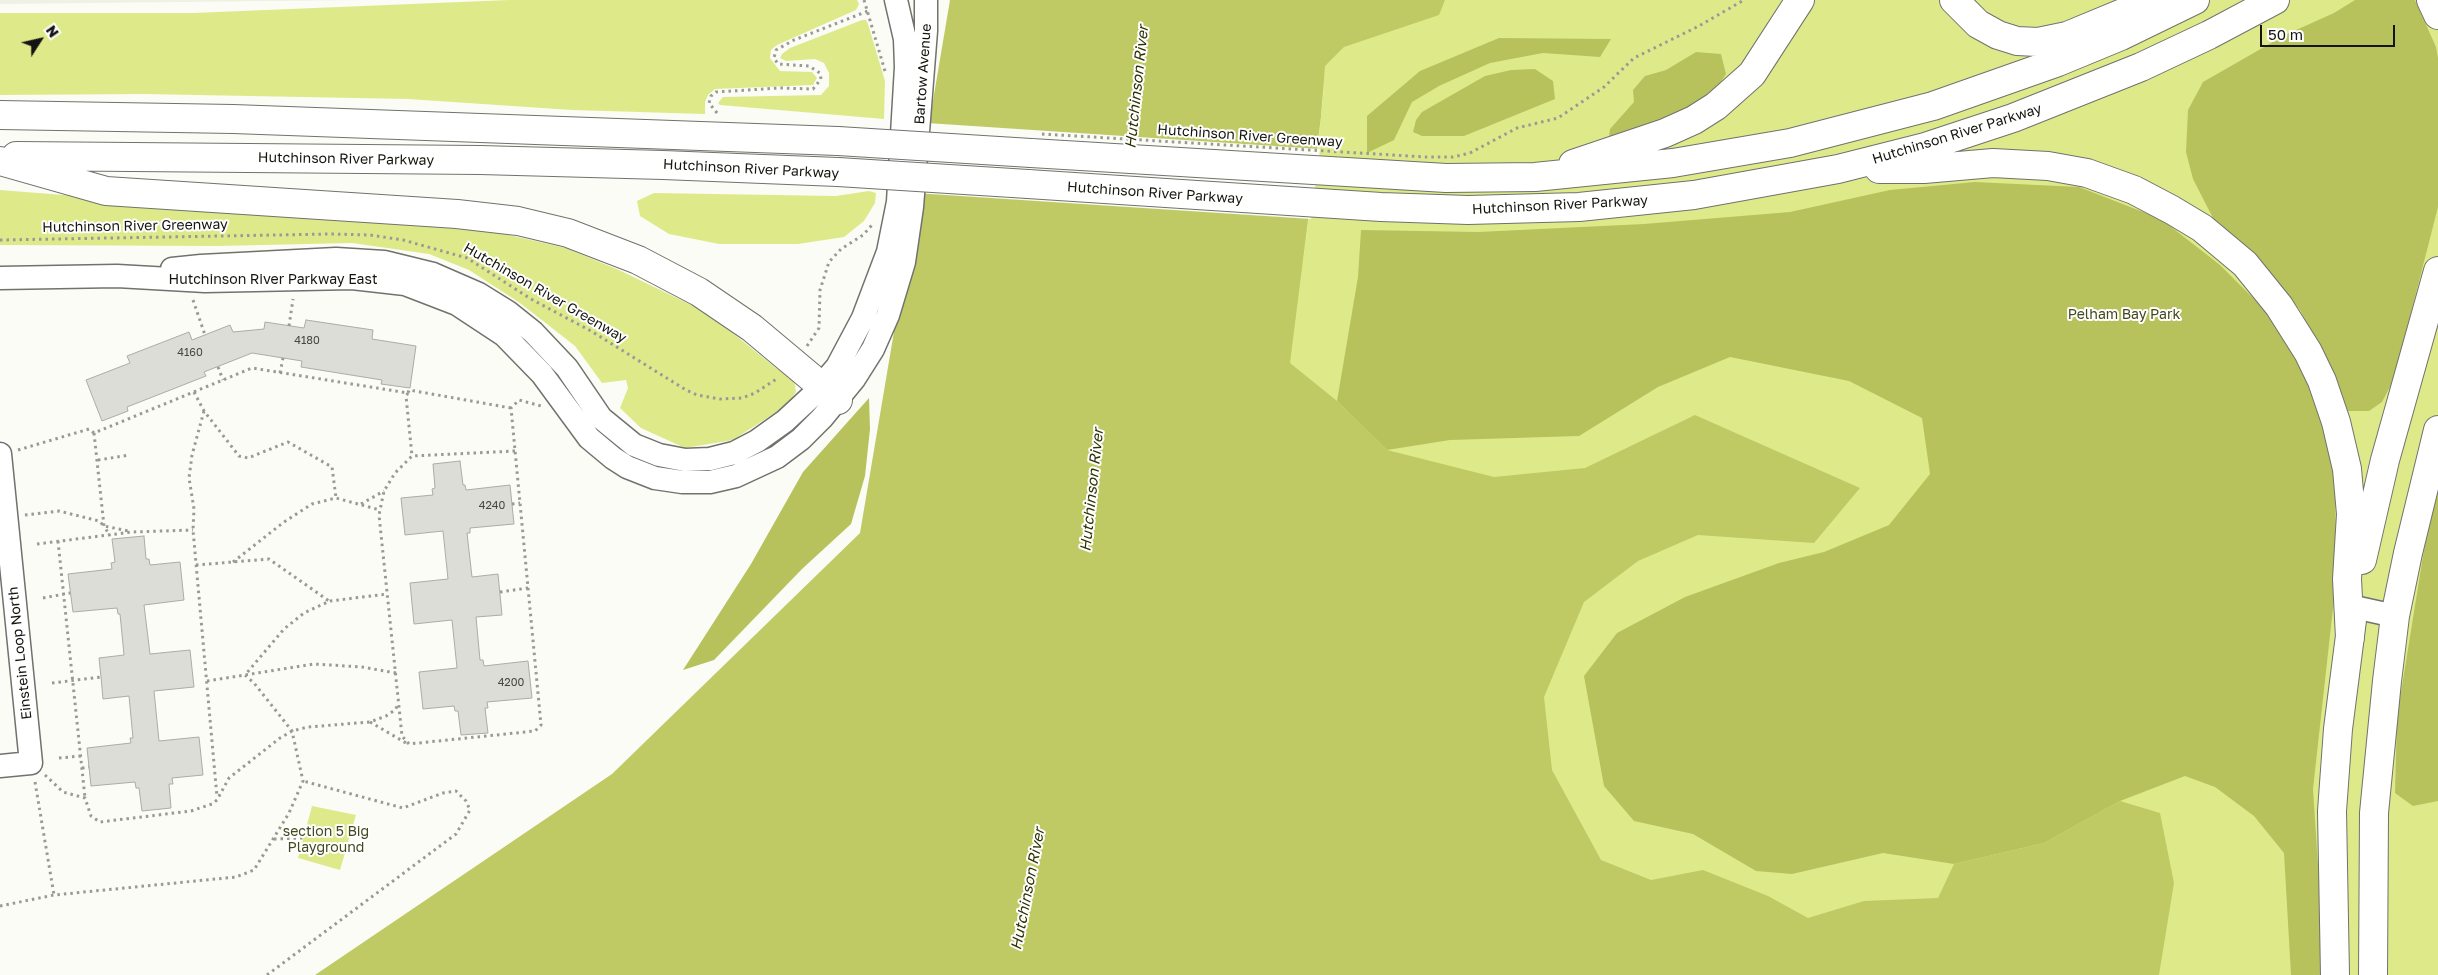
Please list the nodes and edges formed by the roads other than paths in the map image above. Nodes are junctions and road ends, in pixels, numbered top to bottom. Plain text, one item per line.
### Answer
1 (890, 0) edge
2 (896, 0) edge
3 (926, 0) edge
4 (1800, 0) edge
5 (1954, 0) edge
6 (2180, 0) edge
7 (2195, 0) edge
8 (2275, 0) edge
9 (2430, 0) edge
10 (2438, 15) edge
11 (906, 53) junction
12 (0, 115) edge
13 (909, 148) junction
14 (0, 156) edge
15 (0, 161) edge
16 (1838, 169) junction
17 (1535, 176) junction
18 (2438, 271) edge
19 (117, 276) junction
20 (0, 278) edge
21 (829, 393) junction
22 (2438, 430) edge
23 (0, 454) edge
24 (5, 523) edge
25 (2354, 607) junction
26 (2396, 616) junction
27 (2350, 638) junction
28 (0, 766) edge
29 (2335, 975) edge
30 (2373, 975) edge

1 - 11 street
2 - 11 street, Bartow Avenue
3 - 13 street, Bartow Avenue
4 - 17 highway
5 - 6 highway
7 - 17 highway
8 - 16 highway, Hutchinson River Parkway
9 - 10 highway
11 - 13 street, Bartow Avenue
12 - 17 highway, bridge
13 - 21 street, Hutchinson River Parkway East
14 - 16 highway, Hutchinson River Parkway, bridge
15 - 21 highway
16 - 27 highway
18 - 25 highway
19 - 20 street, Hutchinson River Parkway East
19 - 21 street, Hutchinson River Parkway East
19 - 21 street, Hutchinson River Parkway East
22 - 26 highway
23 - 24 street, Einstein Loop North
24 - 28 street, Einstein Loop North
25 - 26 street
25 - 27 highway
26 - 30 highway
27 - 29 highway

